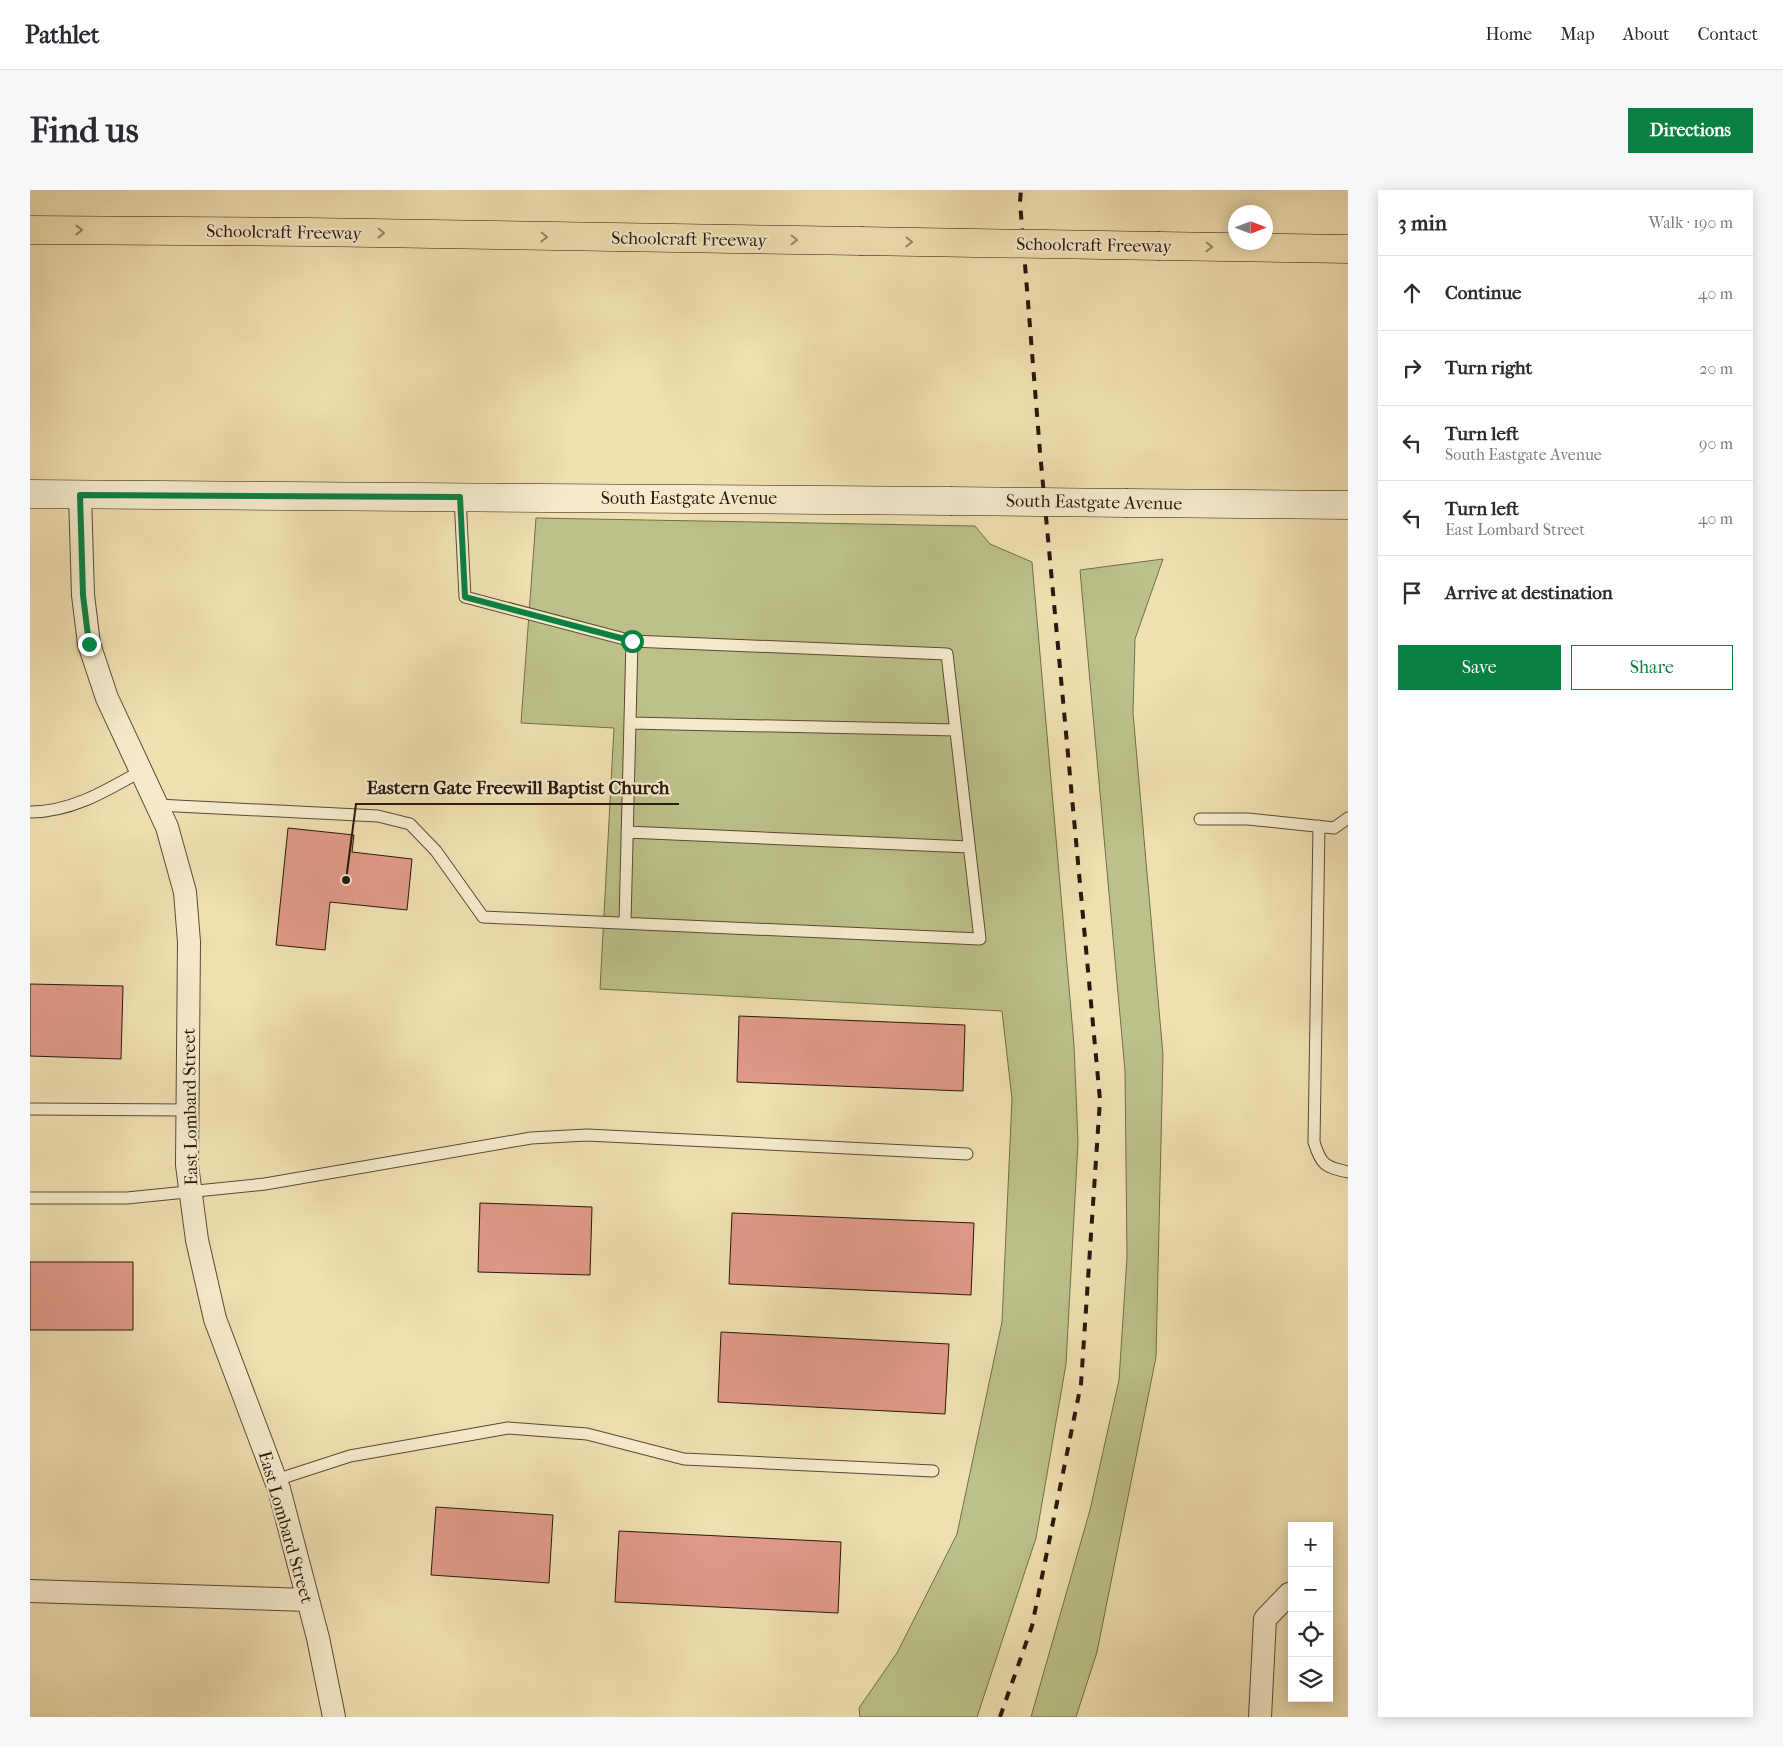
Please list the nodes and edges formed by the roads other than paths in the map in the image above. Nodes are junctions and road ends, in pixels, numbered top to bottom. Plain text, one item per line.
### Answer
1 (30, 230) edge
2 (1348, 249) edge
3 (30, 494) edge
4 (80, 495) junction
5 (460, 497) junction
6 (1348, 505) edge
7 (632, 641) junction
8 (630, 723) junction
9 (956, 730) junction
10 (141, 771) junction
11 (157, 805) junction
12 (30, 812) edge
13 (1348, 818) edge
14 (1200, 819) dead end
15 (1319, 826) junction
16 (627, 832) junction
17 (969, 847) junction
18 (625, 922) junction
19 (30, 1109) edge
20 (188, 1110) junction
21 (967, 1154) dead end
22 (1348, 1172) edge
23 (190, 1192) junction
24 (30, 1198) edge
25 (934, 1471) dead end
26 (276, 1480) junction
27 (30, 1591) edge
28 (1288, 1595) edge
29 (308, 1600) junction
30 (334, 1717) edge
31 (1260, 1717) edge

1 -> 2 highway, Schoolcraft Freeway, bridge
3 - 4 street, South Eastgate Avenue
4 - 5 street, South Eastgate Avenue
4 - 10 street, East Lombard Street
5 - 6 street, South Eastgate Avenue, bridge
5 - 7 lane
7 - 8 lane
7 - 9 lane
8 - 9 lane
8 - 16 lane
9 - 17 lane
10 - 11 street, East Lombard Street
10 - 12 lane
11 - 18 lane
11 - 20 street, East Lombard Street
13 - 15 lane
14 - 15 lane
15 - 22 lane
16 - 17 lane
16 - 18 lane
17 - 18 lane
19 - 20 lane
20 - 23 street, East Lombard Street
21 - 23 lane
23 - 24 lane
23 - 26 street, East Lombard Street
25 - 26 lane
26 - 29 street, East Lombard Street
27 - 29 street
28 - 31 street
29 - 30 street, East Lombard Street

